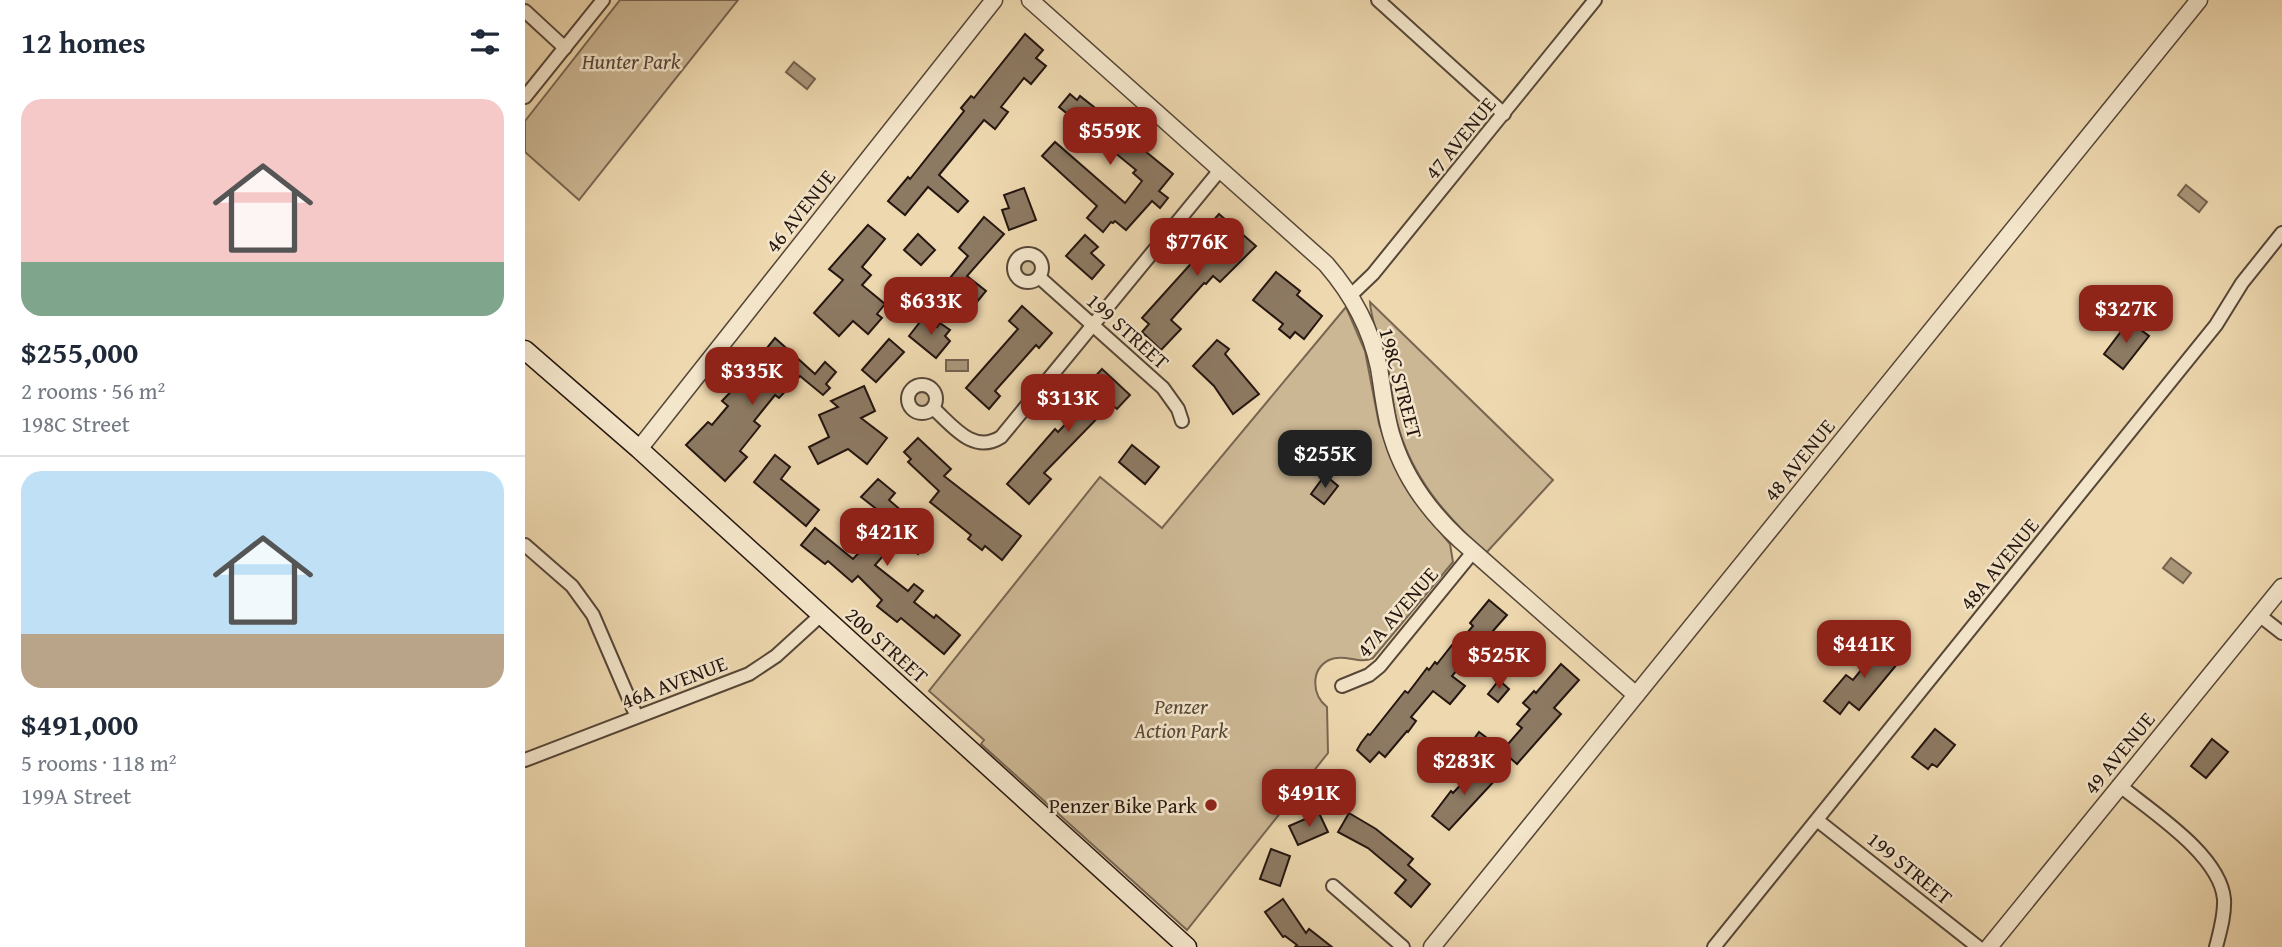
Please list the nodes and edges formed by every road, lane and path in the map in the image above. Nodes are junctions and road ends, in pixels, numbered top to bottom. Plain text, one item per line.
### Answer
1 (603, 0) edge
2 (994, 0) edge
3 (1030, 0) edge
4 (1378, 0) edge
5 (1595, 0) edge
6 (2199, 0) edge
7 (525, 11) edge
8 (565, 48) junction
9 (525, 97) edge
10 (1504, 114) junction
11 (1220, 170) junction
12 (2282, 233) edge
13 (1039, 277) dead end
14 (1350, 296) junction
15 (1093, 326) junction
16 (525, 350) edge
17 (933, 408) dead end
18 (1182, 421) dead end
19 (639, 449) junction
20 (525, 545) edge
21 (1473, 552) junction
22 (2282, 587) edge
23 (821, 615) junction
24 (2259, 615) junction
25 (2282, 633) edge
26 (1342, 686) dead end
27 (1636, 695) junction
28 (636, 715) junction
29 (525, 760) edge
30 (2119, 785) junction
31 (1817, 820) junction
32 (1333, 886) dead end
33 (1187, 947) edge
34 (1403, 947) edge
35 (1432, 947) edge
36 (1714, 947) edge
37 (1977, 947) edge
38 (1989, 947) edge
39 (2216, 947) edge

1 - 8 street
2 - 19 street, 46 AVENUE
3 - 11 street, 198C STREET
4 - 10 street
5 - 10 street, 47 AVENUE
6 - 27 street, 48 AVENUE
7 - 8 street
8 - 9 street
10 - 14 street, 47 AVENUE
11 - 14 street, 198C STREET
11 - 15 street
12 - 31 street, 48A AVENUE
13 - 15 street, 199 STREET
14 - 21 street, 198C STREET
15 - 17 street
15 - 18 street, 199 STREET
16 - 19 main road, 200 STREET
19 - 23 main road, 200 STREET
20 - 28 street
21 - 26 street, 47A AVENUE
21 - 27 street, 198C STREET
22 - 24 street, 49 AVENUE
23 - 28 street, 46A AVENUE
23 - 33 main road, 200 STREET
24 - 25 street
24 - 30 street, 49 AVENUE
27 - 35 street, 48 AVENUE
28 - 29 street, 46A AVENUE
30 - 38 street, 49 AVENUE
30 - 39 street
31 - 36 street, 48A AVENUE
31 - 37 street, 199 STREET
32 - 34 street

